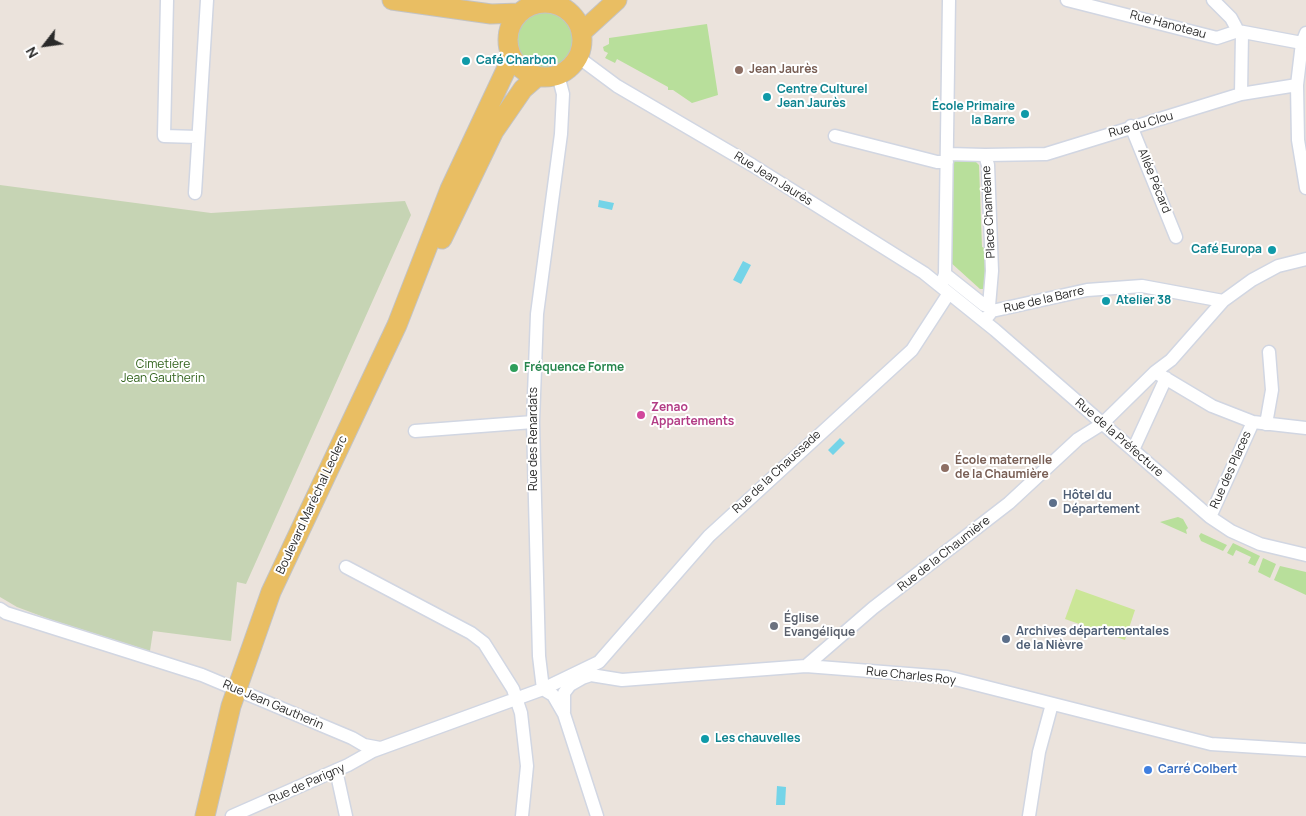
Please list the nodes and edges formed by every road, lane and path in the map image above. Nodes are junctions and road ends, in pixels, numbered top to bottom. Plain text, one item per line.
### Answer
1 (167, 0) edge
2 (207, 0) edge
3 (392, 0) edge
4 (617, 0) edge
5 (949, 0) edge
6 (1067, 0) edge
7 (558, 2) edge
8 (1218, 2) edge
9 (444, 7) junction
10 (524, 7) edge
11 (1240, 32) junction
12 (581, 33) junction
13 (508, 38) junction
14 (1304, 38) edge
15 (512, 57) junction
16 (578, 57) junction
17 (558, 75) junction
18 (538, 76) junction
19 (1297, 85) junction
20 (1241, 94) junction
21 (1131, 126) junction
22 (835, 136) dead end
23 (198, 137) junction
24 (985, 155) junction
25 (947, 158) junction
26 (1306, 188) edge
27 (195, 193) dead end
28 (1176, 237) dead end
29 (1306, 259) edge
30 (945, 284) junction
31 (1223, 301) junction
32 (988, 313) junction
33 (397, 325) junction
34 (1269, 352) dead end
35 (1161, 375) junction
36 (1091, 414) junction
37 (533, 422) junction
38 (1259, 423) junction
39 (1102, 424) junction
40 (1306, 428) edge
41 (415, 431) dead end
42 (1078, 439) junction
43 (1133, 450) junction
44 (1210, 517) junction
45 (1306, 554) edge
46 (346, 567) dead end
47 (0, 609) edge
48 (606, 654) junction
49 (806, 666) junction
50 (584, 677) junction
51 (618, 680) junction
52 (237, 689) junction
53 (537, 691) junction
54 (516, 698) junction
55 (1052, 704) junction
56 (564, 714) junction
57 (358, 742) junction
58 (380, 748) junction
59 (1306, 750) edge
60 (361, 758) junction
61 (336, 770) junction
62 (257, 811) edge
63 (205, 816) edge
64 (232, 816) edge
65 (346, 816) edge
66 (522, 816) edge
67 (597, 816) edge
68 (1029, 816) edge

1 - 23 street
2 - 23 street
3 - 9 main road
4 - 12 main road
5 - 25 street
6 - 11 street, Rue Hanoteau
7 - 10 main road
7 - 12 main road
8 - 11 street
9 - 10 main road
9 - 13 main road
10 - 13 main road
11 - 14 street
11 - 20 street
12 - 16 main road
13 - 15 main road
14 - 19 street
15 - 18 main road
15 - 33 main road, Boulevard Maréchal Leclerc
16 - 17 main road
16 - 30 street, Rue Jean Jaurès
17 - 18 main road
17 - 37 street, Rue des Renardats
18 - 33 main road, Boulevard Maréchal Leclerc
19 - 20 street, Rue du Clou
19 - 26 street
20 - 21 street, Rue du Clou
21 - 24 street, Rue du Clou
21 - 28 street, Allée Pécard
22 - 25 street, Place Chaméane
23 - 27 street
24 - 25 street, Place Chaméane
24 - 32 street, Place Chaméane
25 - 30 street
29 - 31 street
30 - 32 street, Rue de la Préfecture
30 - 32 street
30 - 48 street, Rue de la Chaussade
31 - 32 street, Rue de la Barre
31 - 35 street, Rue de la Chaumière
32 - 36 street, Rue de la Préfecture
33 - 52 main road, Boulevard Maréchal Leclerc
34 - 38 street, Rue des Places
35 - 38 street
35 - 39 street, Rue de la Chaumière
35 - 43 street
36 - 39 street, Rue de la Préfecture
36 - 42 street, Rue de la Chaumière
37 - 41 street
37 - 53 street, Rue des Renardats
38 - 40 street
38 - 44 street, Rue des Places
39 - 42 street, Rue de la Chaumière
39 - 43 street, Rue de la Préfecture
42 - 49 street, Rue de la Chaumière
43 - 44 street, Rue de la Préfecture
44 - 45 street, Rue de la Préfecture
46 - 54 street
47 - 52 street, Rue Jean Gautherin
48 - 51 street
48 - 53 street, Rue de la Chaussade
49 - 51 street, Rue Charles Roy
49 - 55 street, Rue Charles Roy
50 - 51 street, Rue Charles Roy
50 - 53 street, Rue Charles Roy
50 - 56 street
52 - 57 street, Rue Jean Gautherin
52 - 63 main road, Boulevard Maréchal Leclerc
53 - 54 street
53 - 56 street
54 - 58 street
54 - 66 street
55 - 59 street, Rue Charles Roy
55 - 68 street
56 - 67 street
57 - 58 street, Rue Jean Gautherin
57 - 60 street
58 - 60 street, Rue de Parigny
60 - 61 street, Rue de Parigny
61 - 62 street, Rue de Parigny
61 - 65 street
62 - 64 street, Rue de Parigny

